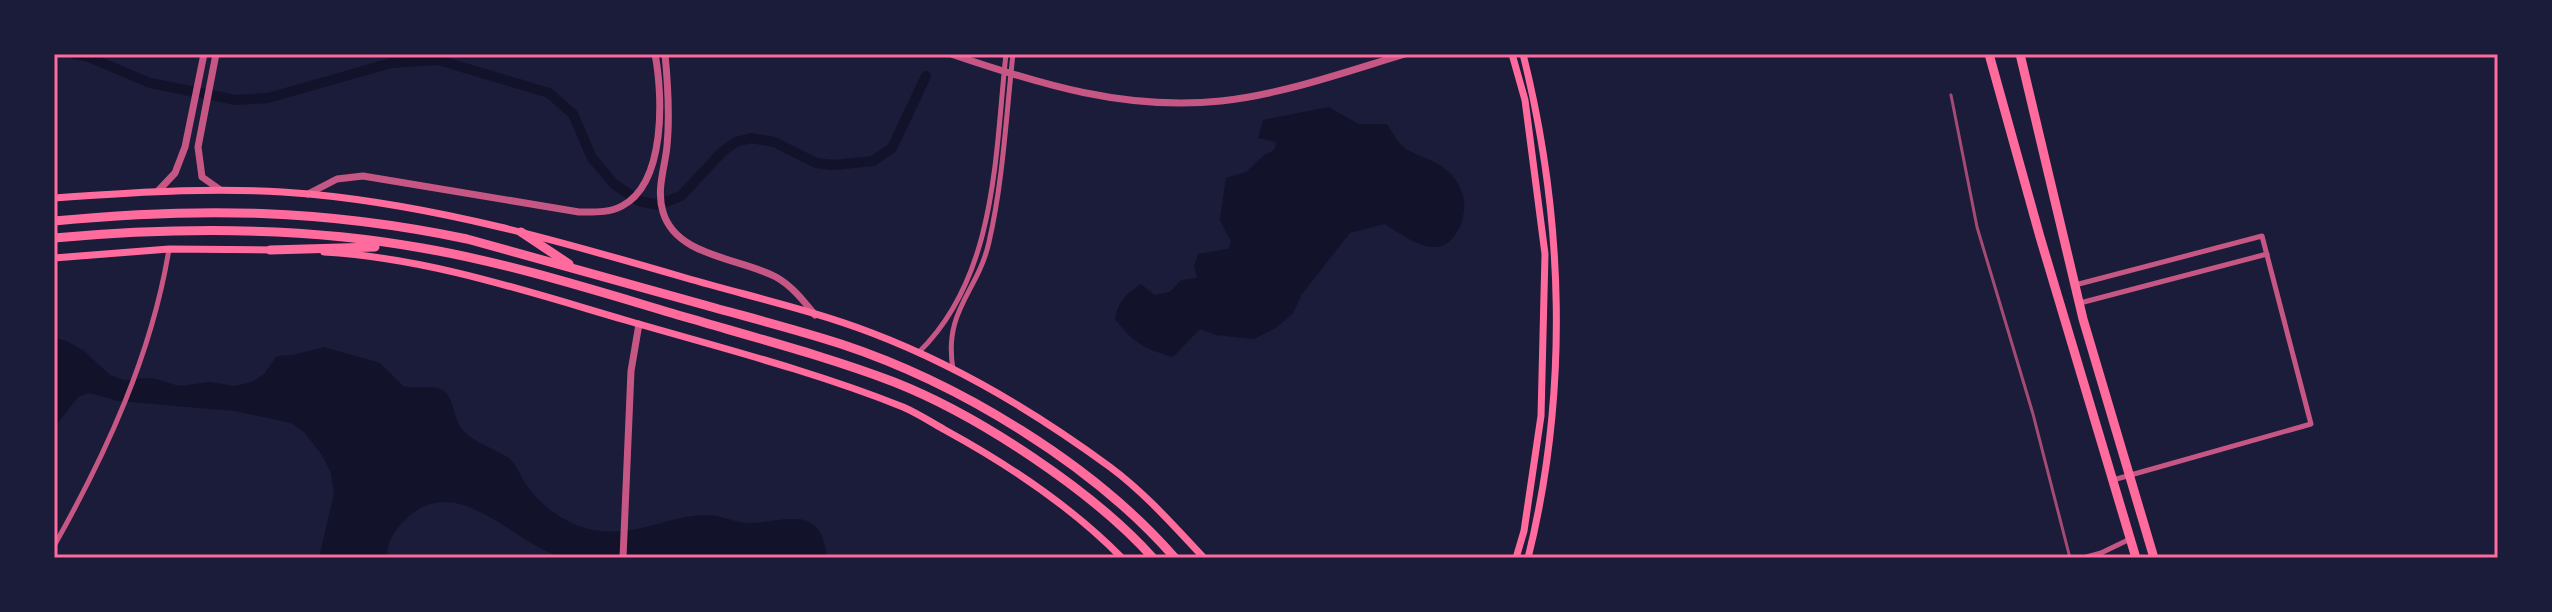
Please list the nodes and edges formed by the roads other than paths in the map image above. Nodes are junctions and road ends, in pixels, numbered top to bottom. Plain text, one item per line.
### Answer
1 (204, 54) edge
2 (216, 54) edge
3 (655, 54) edge
4 (665, 54) edge
5 (951, 54) edge
6 (1006, 54) edge
7 (1013, 54) edge
8 (1405, 54) edge
9 (1512, 54) edge
10 (1523, 54) edge
11 (1989, 54) edge
12 (2020, 54) edge
13 (1007, 73) junction
14 (219, 189) junction
15 (158, 191) junction
16 (308, 194) junction
17 (54, 198) edge
18 (54, 221) edge
19 (521, 232) junction
20 (54, 238) edge
21 (421, 248) junction
22 (169, 249) junction
23 (270, 250) junction
24 (2267, 254) junction
25 (54, 258) edge
26 (575, 268) junction
27 (2075, 285) junction
28 (2079, 304) junction
29 (815, 315) junction
30 (639, 324) junction
31 (919, 352) junction
32 (953, 370) junction
33 (2130, 475) junction
34 (2113, 480) junction
35 (2130, 539) junction
36 (54, 546) edge
37 (623, 558) edge
38 (1122, 558) edge
39 (1153, 558) edge
40 (1175, 558) edge
41 (1204, 558) edge
42 (1516, 558) edge
43 (1528, 558) edge
44 (2083, 558) edge
45 (2136, 558) edge
46 (2154, 558) edge

1 - 15 street
2 - 14 street
3 - 16 street
4 - 29 street
5 - 13 street
6 - 13 street
7 - 13 street
8 - 13 street
9 - 42 main road
10 - 43 main road
11 - 34 highway
12 - 27 highway
13 - 31 street
13 - 32 street
14 - 15 main road
14 - 16 main road
15 - 17 main road
16 - 19 main road
18 - 26 highway
19 - 26 highway
19 - 29 main road
20 - 21 highway
21 - 23 highway
21 - 39 highway
22 - 23 main road
22 - 25 main road
22 - 36 street
23 - 30 main road
24 - 27 street
24 - 28 street
24 - 33 street
26 - 40 highway
27 - 28 highway
28 - 33 highway
29 - 31 main road
30 - 37 street
30 - 38 main road
31 - 32 main road
32 - 41 main road
33 - 34 street
33 - 46 highway
34 - 35 highway
35 - 44 street
35 - 45 highway

